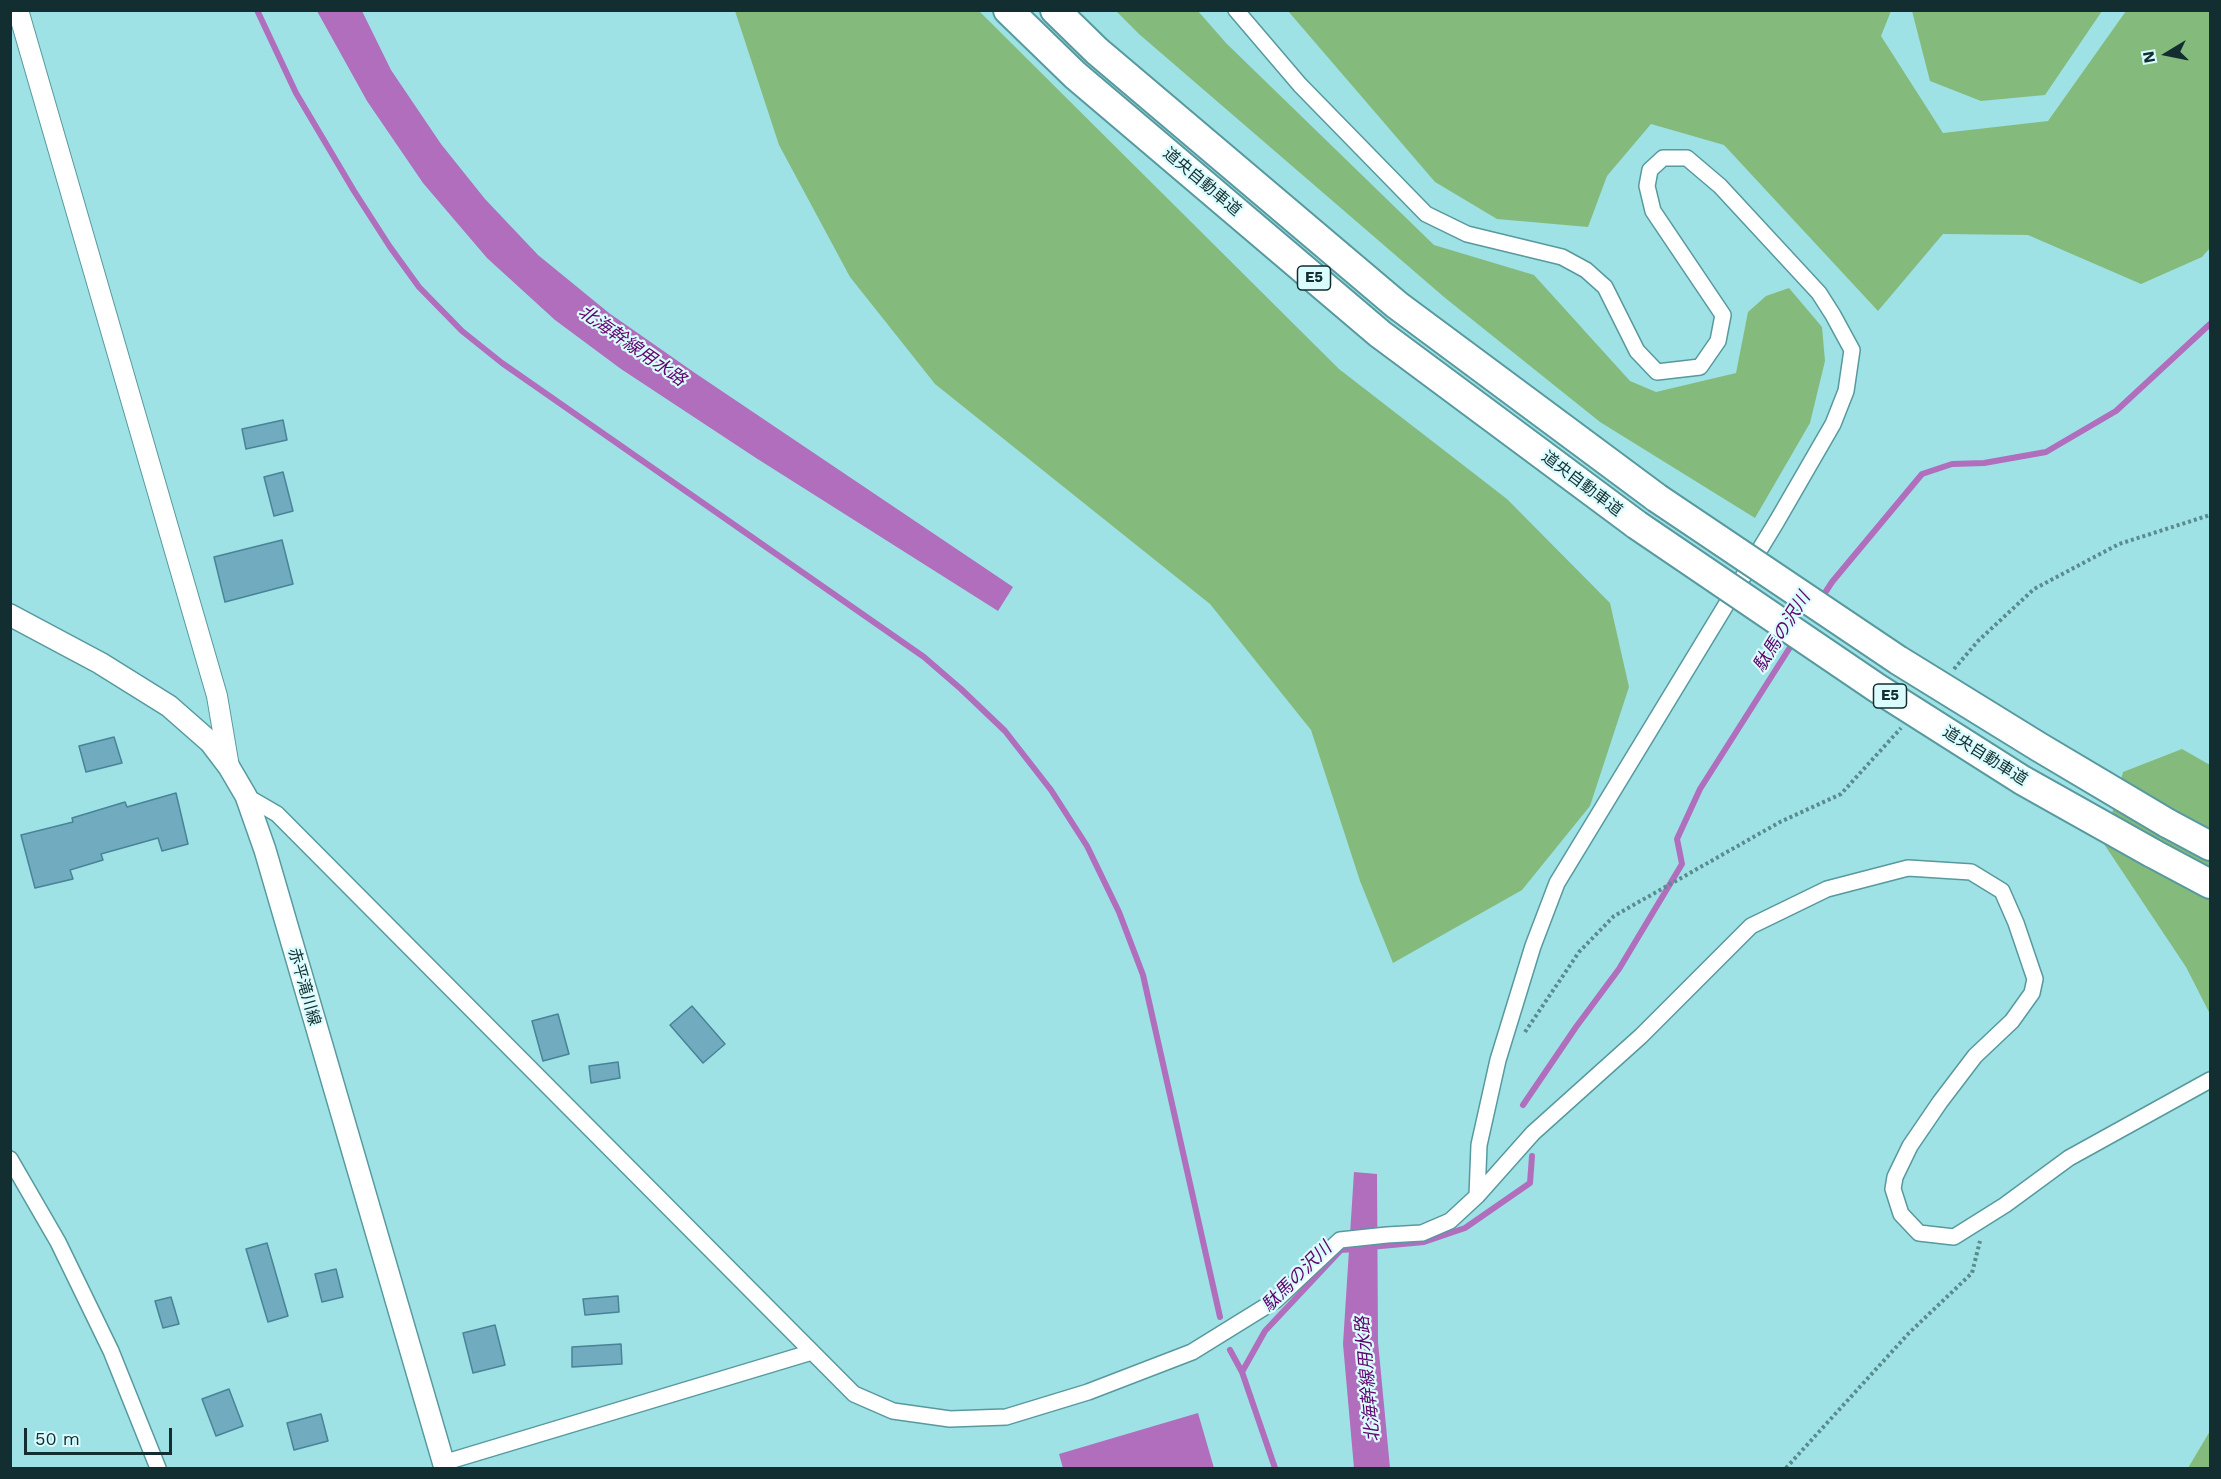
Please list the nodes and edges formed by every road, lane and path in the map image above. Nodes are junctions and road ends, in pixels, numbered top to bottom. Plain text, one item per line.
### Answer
1 (18, 10) edge
2 (1008, 10) edge
3 (1055, 10) edge
4 (1236, 10) edge
5 (2211, 515) edge
6 (10, 615) edge
7 (1948, 674) dead end
8 (1904, 725) dead end
9 (229, 767) junction
10 (246, 796) junction
11 (2211, 846) edge
12 (2211, 884) edge
13 (1498, 1060) junction
14 (2211, 1080) edge
15 (10, 1159) edge
16 (1477, 1196) junction
17 (1986, 1217) junction
18 (812, 1352) junction
19 (444, 1466) edge
20 (158, 1468) edge
21 (1786, 1468) edge

1 - 9 street
2 - 12 highway, 道央自動車道 / E5, bridge
3 - 11 highway, 道央自動車道 / E5, bridge
4 - 13 street
5 - 7 path
6 - 9 main road, 赤平滝川線
8 - 13 path
9 - 10 main road, 赤平滝川線
10 - 18 street
10 - 19 main road, 赤平滝川線
13 - 16 street
14 - 17 street
15 - 20 street
16 - 17 street
16 - 18 street
17 - 21 path
18 - 19 street

